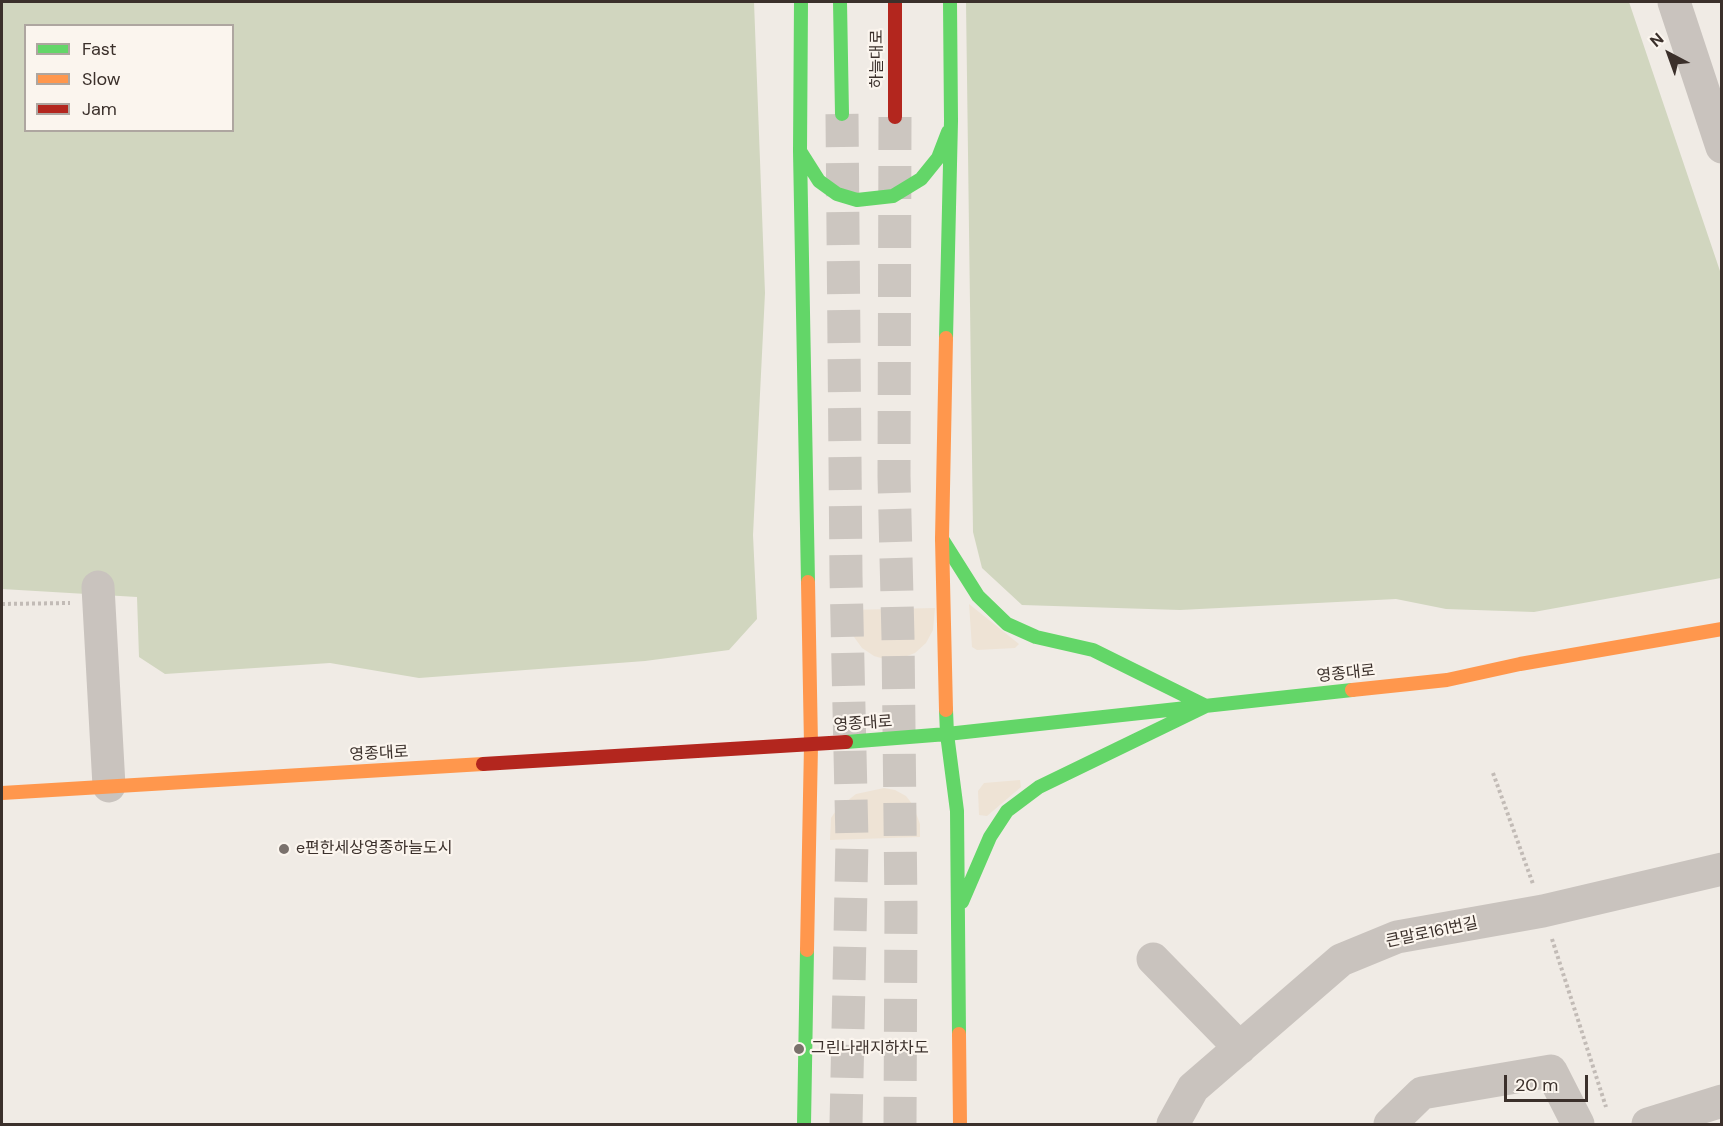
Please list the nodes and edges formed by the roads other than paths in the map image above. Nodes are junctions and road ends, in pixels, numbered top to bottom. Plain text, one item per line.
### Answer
1 (801, 2) edge
2 (840, 2) edge
3 (895, 2) edge
4 (950, 2) edge
5 (1674, 2) edge
6 (842, 114) tunnel mouth
7 (895, 117) tunnel mouth
8 (951, 121) junction
9 (1722, 147) edge
10 (800, 151) junction
11 (942, 539) junction
12 (99, 595) road end
13 (1722, 629) edge
14 (1206, 706) junction
15 (947, 734) junction
16 (811, 745) junction
17 (109, 786) junction
18 (2, 793) edge
19 (1722, 869) edge
20 (957, 915) junction
21 (1153, 958) dead end
22 (1240, 1047) junction
23 (1722, 1101) edge
24 (1593, 1119) edge
25 (804, 1125) edge
26 (960, 1125) edge
27 (1173, 1125) edge
28 (1390, 1125) edge
29 (1648, 1125) edge

1 - 10 main road
2 - 6 main road
3 - 7 main road, 하늘대로
4 - 8 main road
5 - 9 street
8 - 10 main road
8 - 11 main road
10 - 16 main road
11 - 14 main road
11 - 15 main road
12 - 17 street
13 - 14 main road, 영종대로
14 - 15 main road, 영종대로
14 - 20 main road
15 - 16 main road, 영종대로
15 - 20 main road
16 - 17 main road, 영종대로
16 - 25 main road
17 - 18 main road, 영종대로
19 - 22 street, 큰말로161번길
20 - 26 main road
21 - 22 street
22 - 27 street, 큰말로161번길
23 - 29 street
24 - 28 street

